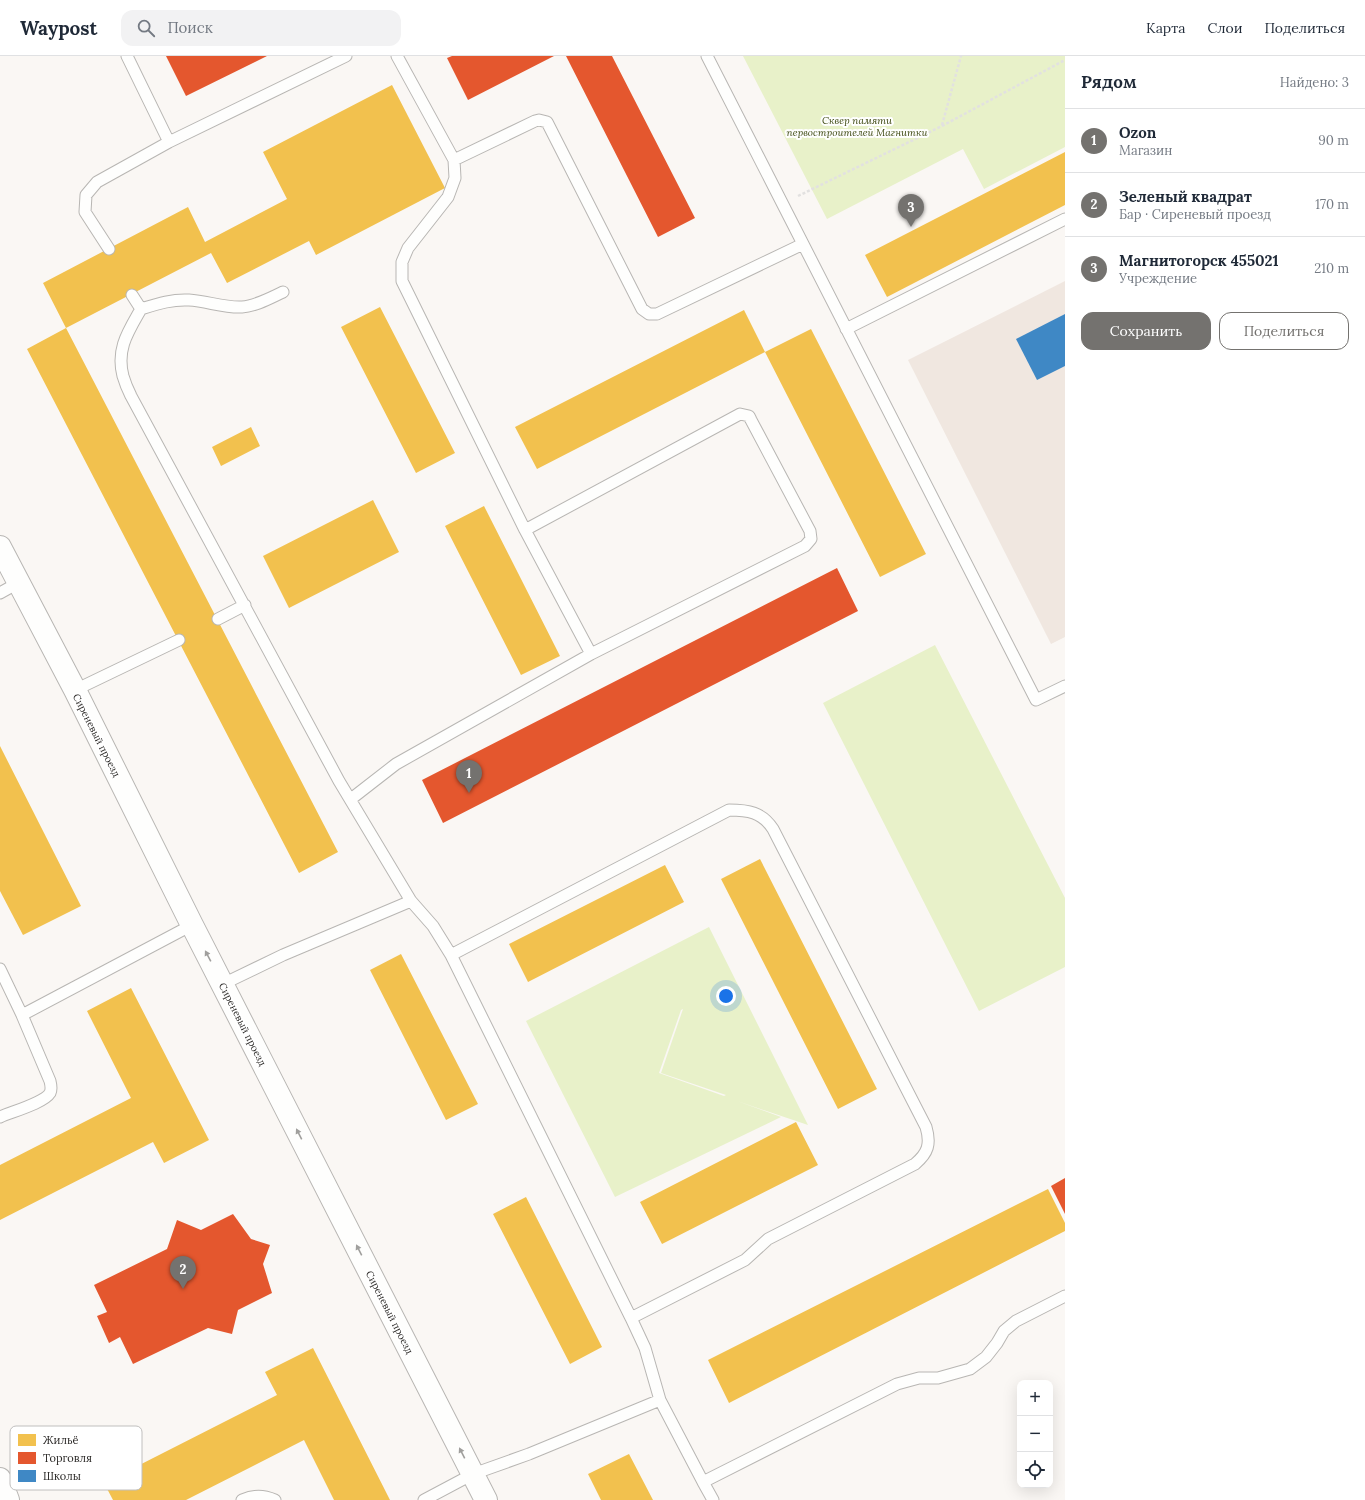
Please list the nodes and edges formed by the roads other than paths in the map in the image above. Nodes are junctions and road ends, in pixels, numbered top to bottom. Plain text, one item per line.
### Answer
1 (127, 56) edge
2 (346, 56) edge
3 (397, 56) edge
4 (707, 56) edge
5 (169, 142) junction
6 (454, 160) junction
7 (1065, 219) edge
8 (803, 244) junction
9 (110, 249) dead end
10 (283, 292) dead end
11 (132, 294) dead end
12 (141, 310) junction
13 (846, 329) junction
14 (525, 530) junction
15 (0, 547) edge
16 (9, 588) edge
17 (245, 605) junction
18 (218, 619) dead end
19 (178, 640) dead end
20 (591, 654) junction
21 (1065, 686) edge
22 (75, 690) junction
23 (350, 799) junction
24 (411, 901) junction
25 (192, 925) junction
26 (451, 955) junction
27 (0, 969) edge
28 (223, 984) junction
29 (22, 1015) junction
30 (0, 1117) edge
31 (1065, 1296) edge
32 (631, 1318) junction
33 (660, 1400) junction
34 (473, 1474) junction
35 (0, 1479) edge
36 (704, 1482) junction
37 (8, 1500) edge
38 (242, 1500) edge
39 (275, 1500) edge
40 (424, 1500) edge
41 (486, 1500) edge
42 (713, 1500) edge

1 - 5 lane
2 - 5 lane
3 - 6 lane
4 - 8 lane
5 - 9 lane
6 - 8 lane
6 - 14 lane
7 - 13 lane
8 - 13 lane
10 - 12 lane
11 - 12 lane
12 - 17 lane
13 - 21 lane
14 - 20 lane
14 - 20 lane
15 - 16 main road, Сиреневый проезд
16 - 22 main road, Сиреневый проезд
17 - 18 lane
17 - 23 lane
19 - 22 lane
20 - 23 lane
22 - 25 main road, Сиреневый проезд
23 - 24 lane
24 - 26 lane
24 - 28 lane
28 -> 25 main road, Сиреневый проезд
25 - 29 lane
26 - 32 lane
26 - 32 lane
27 - 29 lane
34 -> 28 main road, Сиреневый проезд
29 - 30 lane
31 - 36 lane
32 - 33 lane
33 - 34 lane
33 - 36 lane
34 - 40 lane
34 - 41 main road, Сиреневый проезд
35 - 37 main road
36 - 42 lane
38 - 39 lane

